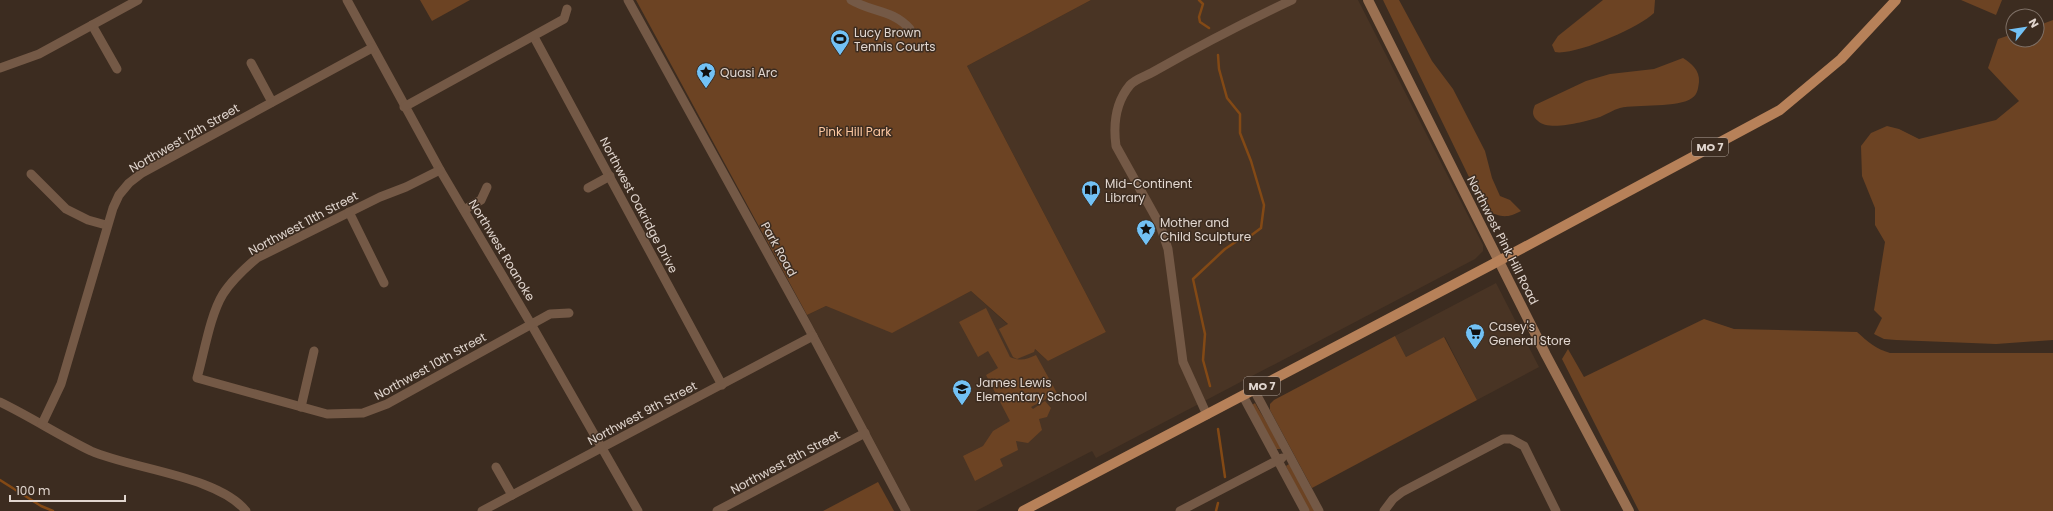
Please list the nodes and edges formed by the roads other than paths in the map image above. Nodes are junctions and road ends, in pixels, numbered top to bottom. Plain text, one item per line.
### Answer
1 (138, 0) edge
2 (347, 0) edge
3 (628, 0) edge
4 (851, 0) edge
5 (1292, 0) edge
6 (1368, 0) edge
7 (1896, 0) edge
8 (567, 9) dead end
9 (92, 25) junction
10 (910, 29) dead end
11 (534, 37) junction
12 (372, 48) junction
13 (251, 63) dead end
14 (0, 68) edge
15 (117, 69) dead end
16 (272, 102) junction
17 (404, 107) junction
18 (440, 170) junction
19 (32, 174) dead end
20 (610, 176) junction
21 (487, 187) dead end
22 (588, 188) dead end
23 (464, 210) junction
24 (349, 212) junction
25 (106, 225) junction
26 (1500, 261) junction
27 (384, 283) dead end
28 (569, 313) dead end
29 (531, 324) junction
30 (813, 336) junction
31 (314, 350) dead end
32 (197, 378) joint
33 (722, 385) junction
34 (1254, 390) junction
35 (1243, 396) junction
36 (0, 402) edge
37 (300, 407) junction
38 (1206, 415) junction
39 (42, 424) junction
40 (865, 433) junction
41 (603, 448) junction
42 (1289, 454) junction
43 (1278, 460) junction
44 (496, 467) dead end
45 (512, 495) junction
46 (246, 511) edge
47 (482, 511) edge
48 (638, 511) edge
49 (717, 511) edge
50 (906, 511) edge
51 (1023, 511) edge
52 (1180, 511) edge
53 (1305, 511) edge
54 (1319, 511) edge
55 (1384, 511) edge
56 (1555, 511) edge
57 (1629, 511) edge

1 - 9 street
2 - 12 street, Northwest Roanoke
3 - 30 street, Park Road
4 - 10 street
5 - 38 street
6 - 26 main road, Northwest Pink Hill Road
7 - 26 main road, MO 7
8 - 11 street
9 - 14 street
9 - 15 street
11 - 17 street
11 - 20 street, Northwest Oakridge Drive
12 - 16 street, Northwest 12th Street
12 - 17 street, Northwest Roanoke
13 - 16 street
16 - 25 street, Northwest 12th Street
17 - 18 street, Northwest Roanoke
18 - 23 street, Northwest Roanoke
18 - 24 street, Northwest 11th Street
19 - 25 street
20 - 22 street
20 - 33 street, Northwest Oakridge Drive
21 - 23 street
23 - 29 street, Northwest Roanoke
24 - 27 street
24 - 32 street, Northwest 11th Street
25 - 39 street, Northwest 12th Street
26 - 34 main road, MO 7
26 - 57 main road, Northwest Pink Hill Road
28 - 29 street, Northwest 10th Street
29 - 37 street, Northwest 10th Street
29 - 41 street, Northwest Roanoke
30 - 33 street, Northwest 9th Street
30 - 40 street, Park Road
31 - 37 street
32 - 37 street, Northwest 10th Street
33 - 41 street, Northwest 9th Street
34 - 35 main road, MO 7
34 - 42 street
35 - 38 main road, MO 7
35 - 43 street
36 - 39 street
38 - 51 main road, MO 7
39 - 46 street
40 - 49 street, Northwest 8th Street
40 - 50 street, Park Road
41 - 45 street, Northwest 9th Street
41 - 48 street, Northwest Roanoke
42 - 43 street
42 - 54 street
43 - 52 street
43 - 53 street
44 - 45 street
45 - 47 street, Northwest 9th Street
55 - 56 street

